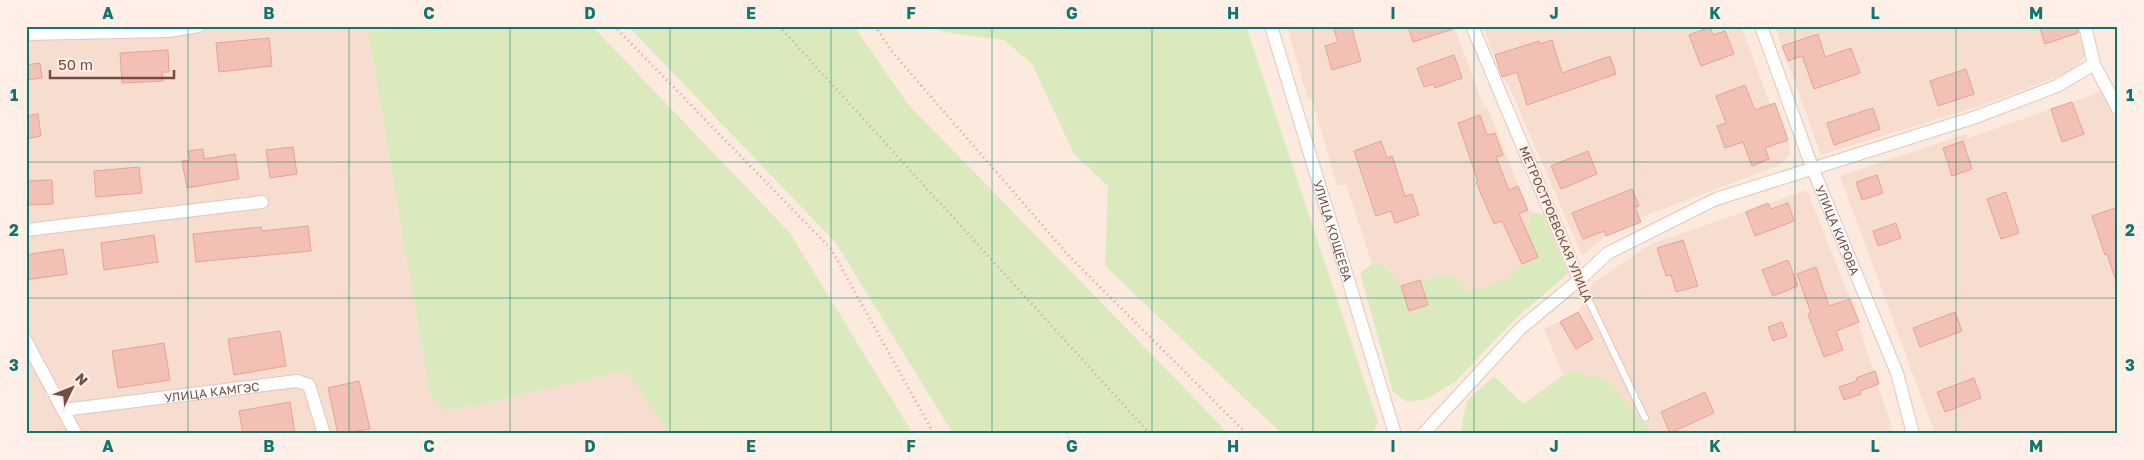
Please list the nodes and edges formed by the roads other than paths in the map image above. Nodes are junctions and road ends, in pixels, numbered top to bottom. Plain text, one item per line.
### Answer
1 (199, 26) edge
2 (1270, 26) edge
3 (1472, 26) edge
4 (1761, 26) edge
5 (2085, 26) edge
6 (26, 34) edge
7 (2094, 64) junction
8 (2118, 109) edge
9 (1812, 167) junction
10 (262, 202) dead end
11 (26, 230) edge
12 (1579, 280) junction
13 (26, 341) edge
14 (63, 410) junction
15 (1645, 418) dead end
16 (76, 434) edge
17 (324, 434) edge
18 (1395, 434) edge
19 (1423, 434) edge
20 (1913, 434) edge

1 - 6 street
2 - 18 street, УЛИЦА КОЩЕЕВА
3 - 12 street, МЕТРОСТРОЕВСКАЯ УЛИЦА
4 - 9 street, УЛИЦА КИРОВА
5 - 7 street
7 - 8 street
7 - 9 street
9 - 12 street
9 - 20 street, УЛИЦА КИРОВА
10 - 11 street
12 - 15 lane, МЕТРОСТРОЕВСКАЯ УЛИЦА
12 - 19 street
13 - 14 street
14 - 16 street
14 - 17 street, УЛИЦА КАМГЭС

